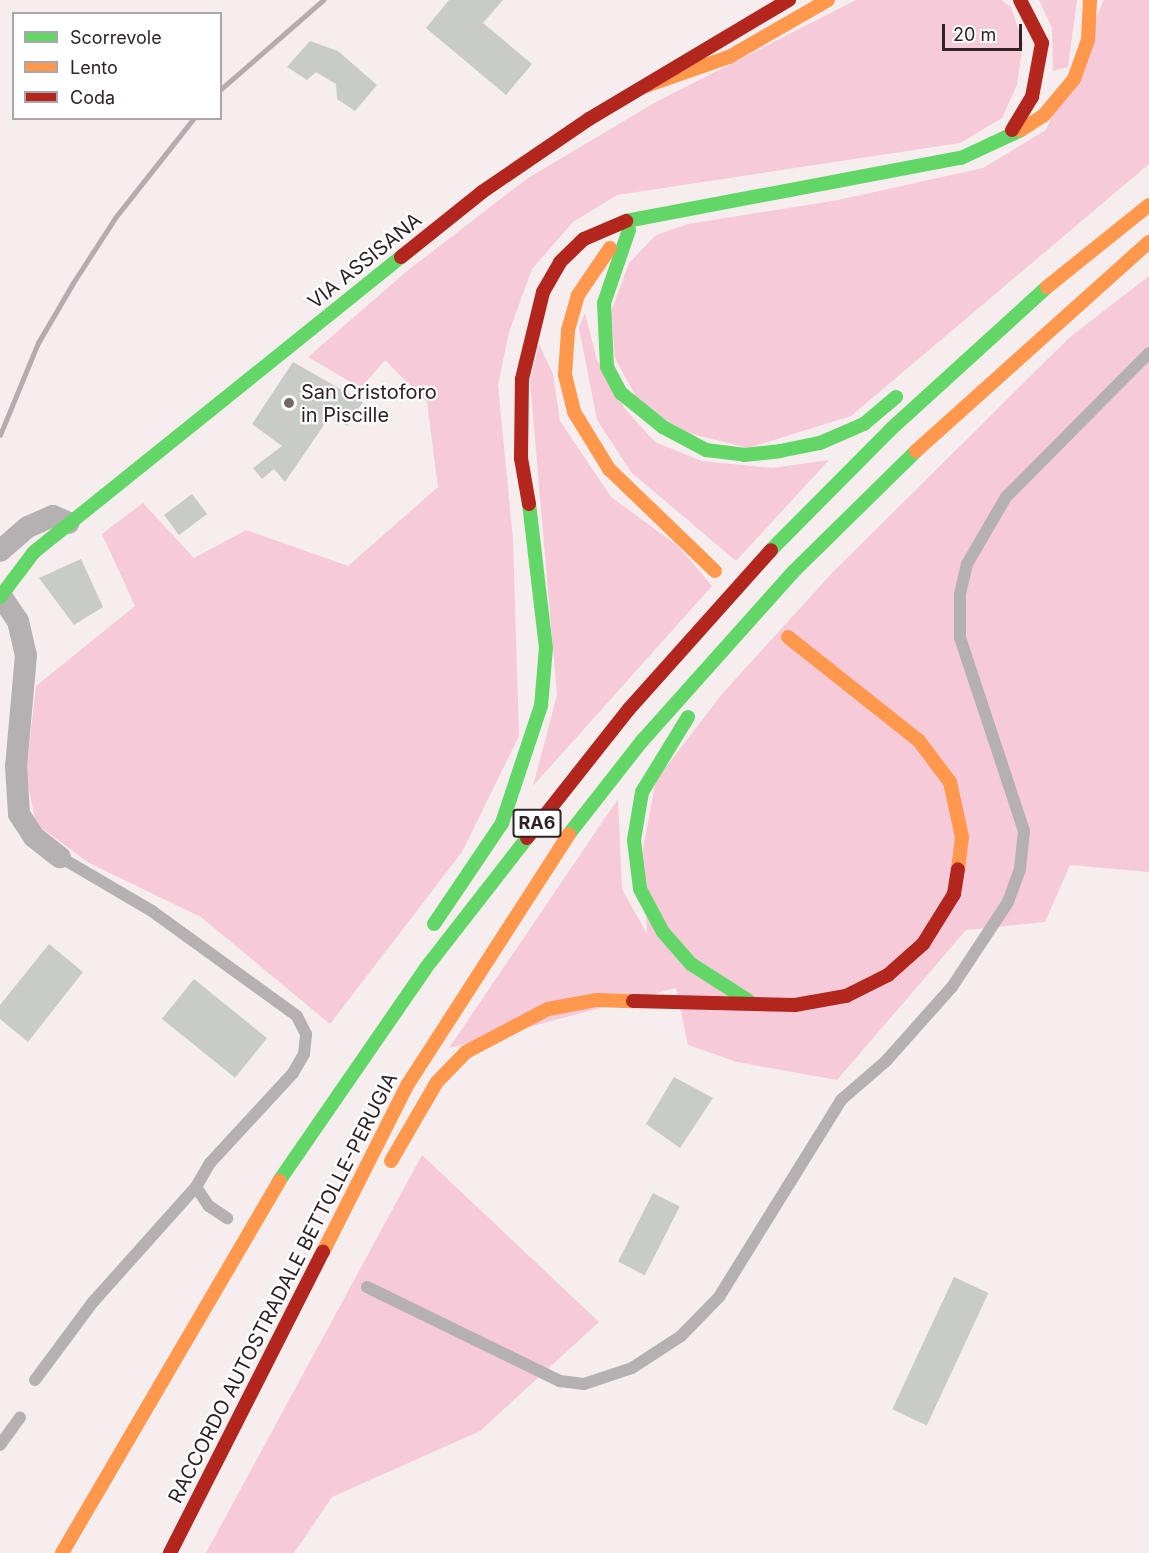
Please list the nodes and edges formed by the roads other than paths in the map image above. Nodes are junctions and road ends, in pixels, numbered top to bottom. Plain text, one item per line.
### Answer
1 (789, 0) edge
2 (828, 0) edge
3 (1020, 0) edge
4 (1090, 0) edge
5 (646, 86) junction
6 (1006, 140) junction
7 (1149, 188) edge
8 (1133, 196) dead end
9 (1149, 205) edge
10 (657, 214) junction
11 (629, 230) junction
12 (1091, 231) dead end
13 (1149, 242) edge
14 (977, 328) dead end
15 (1149, 353) edge
16 (907, 388) dead end
17 (917, 449) junction
18 (69, 523) junction
19 (857, 531) dead end
20 (0, 551) edge
21 (715, 571) dead end
22 (0, 596) edge
23 (788, 637) dead end
24 (701, 701) dead end
25 (60, 857) joint
26 (423, 940) dead end
27 (751, 1002) junction
28 (331, 1076) dead end
29 (385, 1170) dead end
30 (196, 1187) junction
31 (368, 1200) dead end
32 (227, 1218) dead end
33 (251, 1222) junction
34 (367, 1287) dead end
35 (35, 1380) dead end
36 (20, 1417) dead end
37 (0, 1445) edge
38 (62, 1553) edge
39 (172, 1553) edge

1 - 5 main road, VIA ASSISANA
2 - 5 main road
3 - 6 main road
4 - 6 main road
5 - 18 main road, VIA ASSISANA
6 - 10 main road
7 - 8 main road
9 - 33 main road, RA6
10 - 11 main road
10 - 26 main road
11 - 16 main road
11 - 21 main road
12 - 14 main road
13 - 17 main road, RACCORDO AUTOSTRADALE BETTOLLE-PERUGIA / RA6
15 - 34 lane
17 - 19 main road
17 - 39 main road, RACCORDO AUTOSTRADALE BETTOLLE-PERUGIA / RA6
18 - 20 street
18 - 22 main road, VIA ASSISANA
22 - 25 street
23 - 27 main road
24 - 27 main road
25 - 30 lane
27 - 29 main road
28 - 33 main road
30 - 32 lane
30 - 35 lane
31 - 39 main road
33 - 38 main road, RA6
36 - 37 lane

